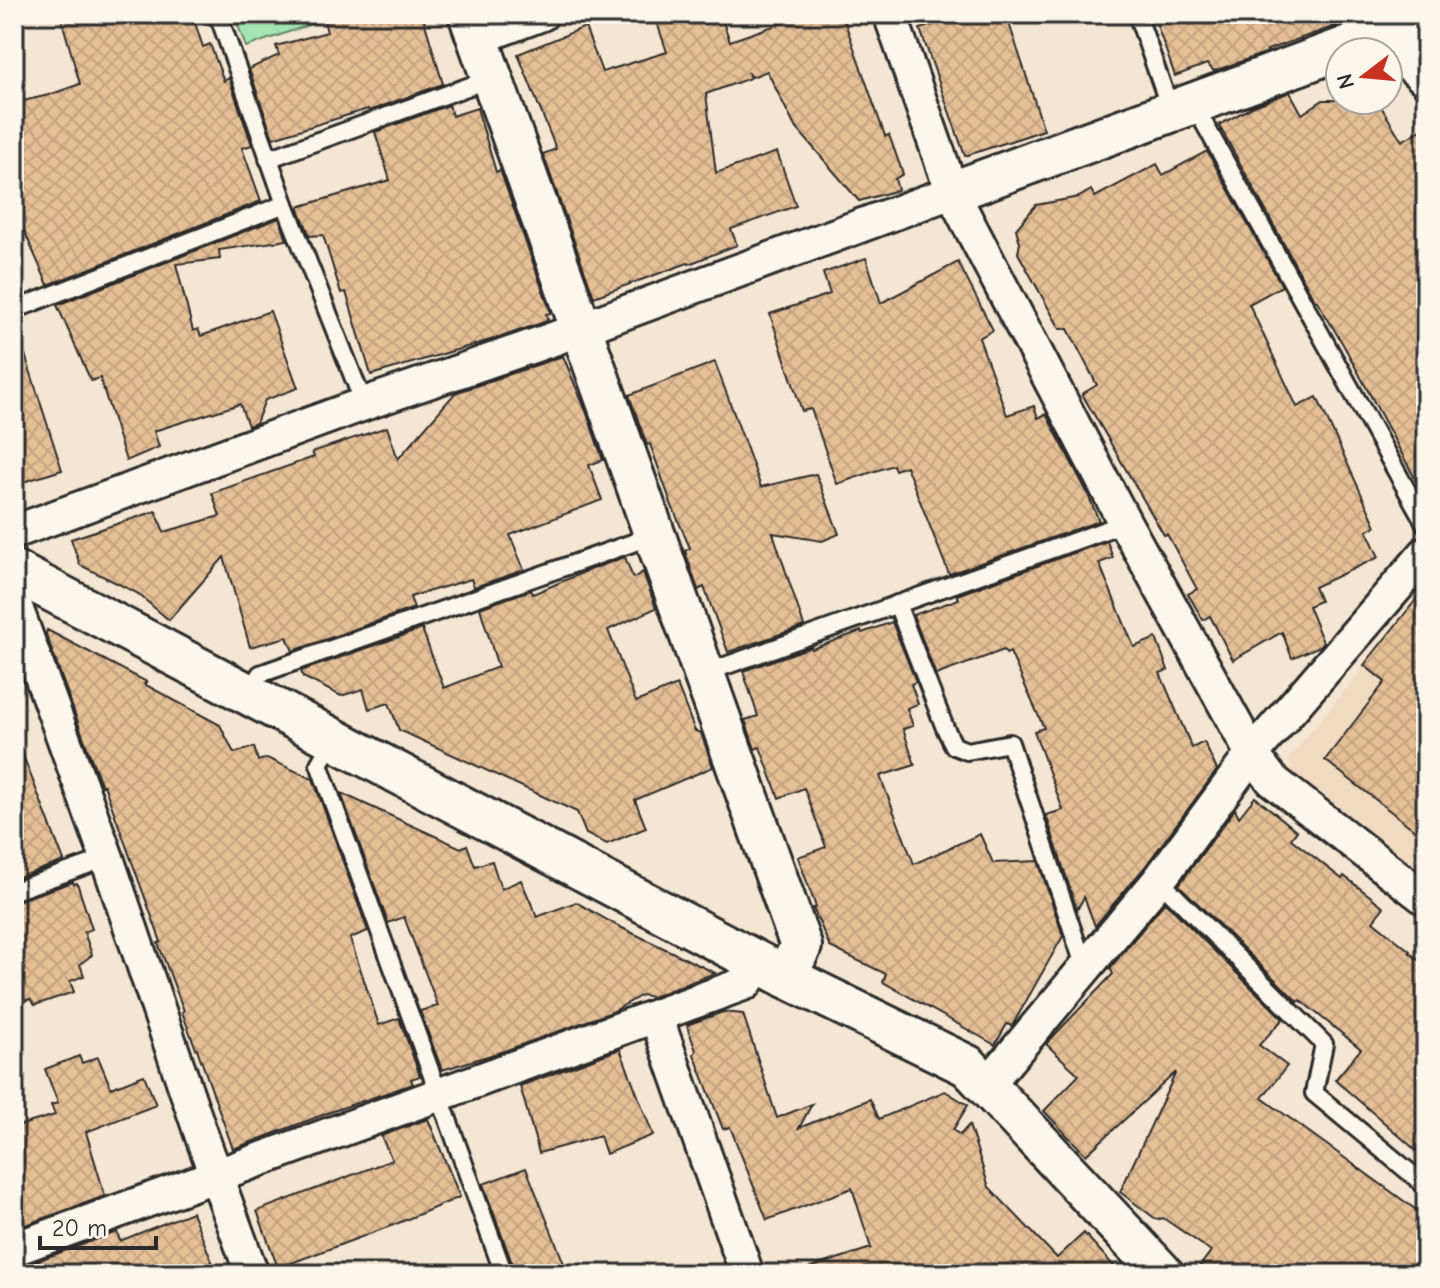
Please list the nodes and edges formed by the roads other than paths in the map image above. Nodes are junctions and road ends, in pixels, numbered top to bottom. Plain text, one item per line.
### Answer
1 (218, 14) edge
2 (542, 14) edge
3 (890, 14) edge
4 (1137, 14) edge
5 (1400, 21) edge
6 (474, 26) edge
7 (492, 78) junction
8 (1426, 80) edge
9 (1182, 107) junction
10 (268, 159) junction
11 (952, 192) junction
12 (285, 204) junction
13 (14, 310) edge
14 (581, 329) junction
15 (364, 404) junction
16 (1125, 523) junction
17 (1426, 525) edge
18 (14, 532) edge
19 (655, 535) junction
20 (1426, 553) edge
21 (14, 571) edge
22 (14, 602) edge
23 (897, 604) junction
24 (704, 674) junction
25 (248, 694) junction
26 (333, 740) junction
27 (1252, 754) junction
28 (107, 858) junction
29 (1159, 880) junction
30 (14, 891) edge
31 (1426, 899) edge
32 (1085, 968) junction
33 (772, 969) junction
34 (656, 1016) junction
35 (987, 1085) junction
36 (439, 1095) junction
37 (216, 1176) junction
38 (1426, 1186) edge
39 (14, 1249) edge
40 (1152, 1270) edge
41 (252, 1274) edge
42 (504, 1274) edge
43 (747, 1274) edge

1 - 10 lane
2 - 6 street
3 - 11 street
4 - 9 lane
5 - 8 street
5 - 9 street
6 - 7 street
7 - 10 lane
7 - 14 street
9 - 11 street
9 - 17 lane
10 - 12 lane
11 - 14 street
11 - 16 street
12 - 13 lane
12 - 15 lane
14 - 15 street
14 - 19 street
15 - 18 street
16 - 23 lane
16 - 27 street
19 - 24 street
19 - 25 lane
20 - 27 street
21 - 25 street
22 - 28 street
23 - 24 lane
23 - 32 lane
24 - 33 street
25 - 26 street
26 - 33 street
26 - 36 lane
27 - 29 street
27 - 31 street
28 - 30 lane
28 - 37 street
29 - 32 street
29 - 38 lane
32 - 35 street
33 - 34 street
33 - 35 street
34 - 36 street
34 - 43 street
35 - 40 street
36 - 37 street
36 - 42 lane
37 - 39 street
37 - 41 street

